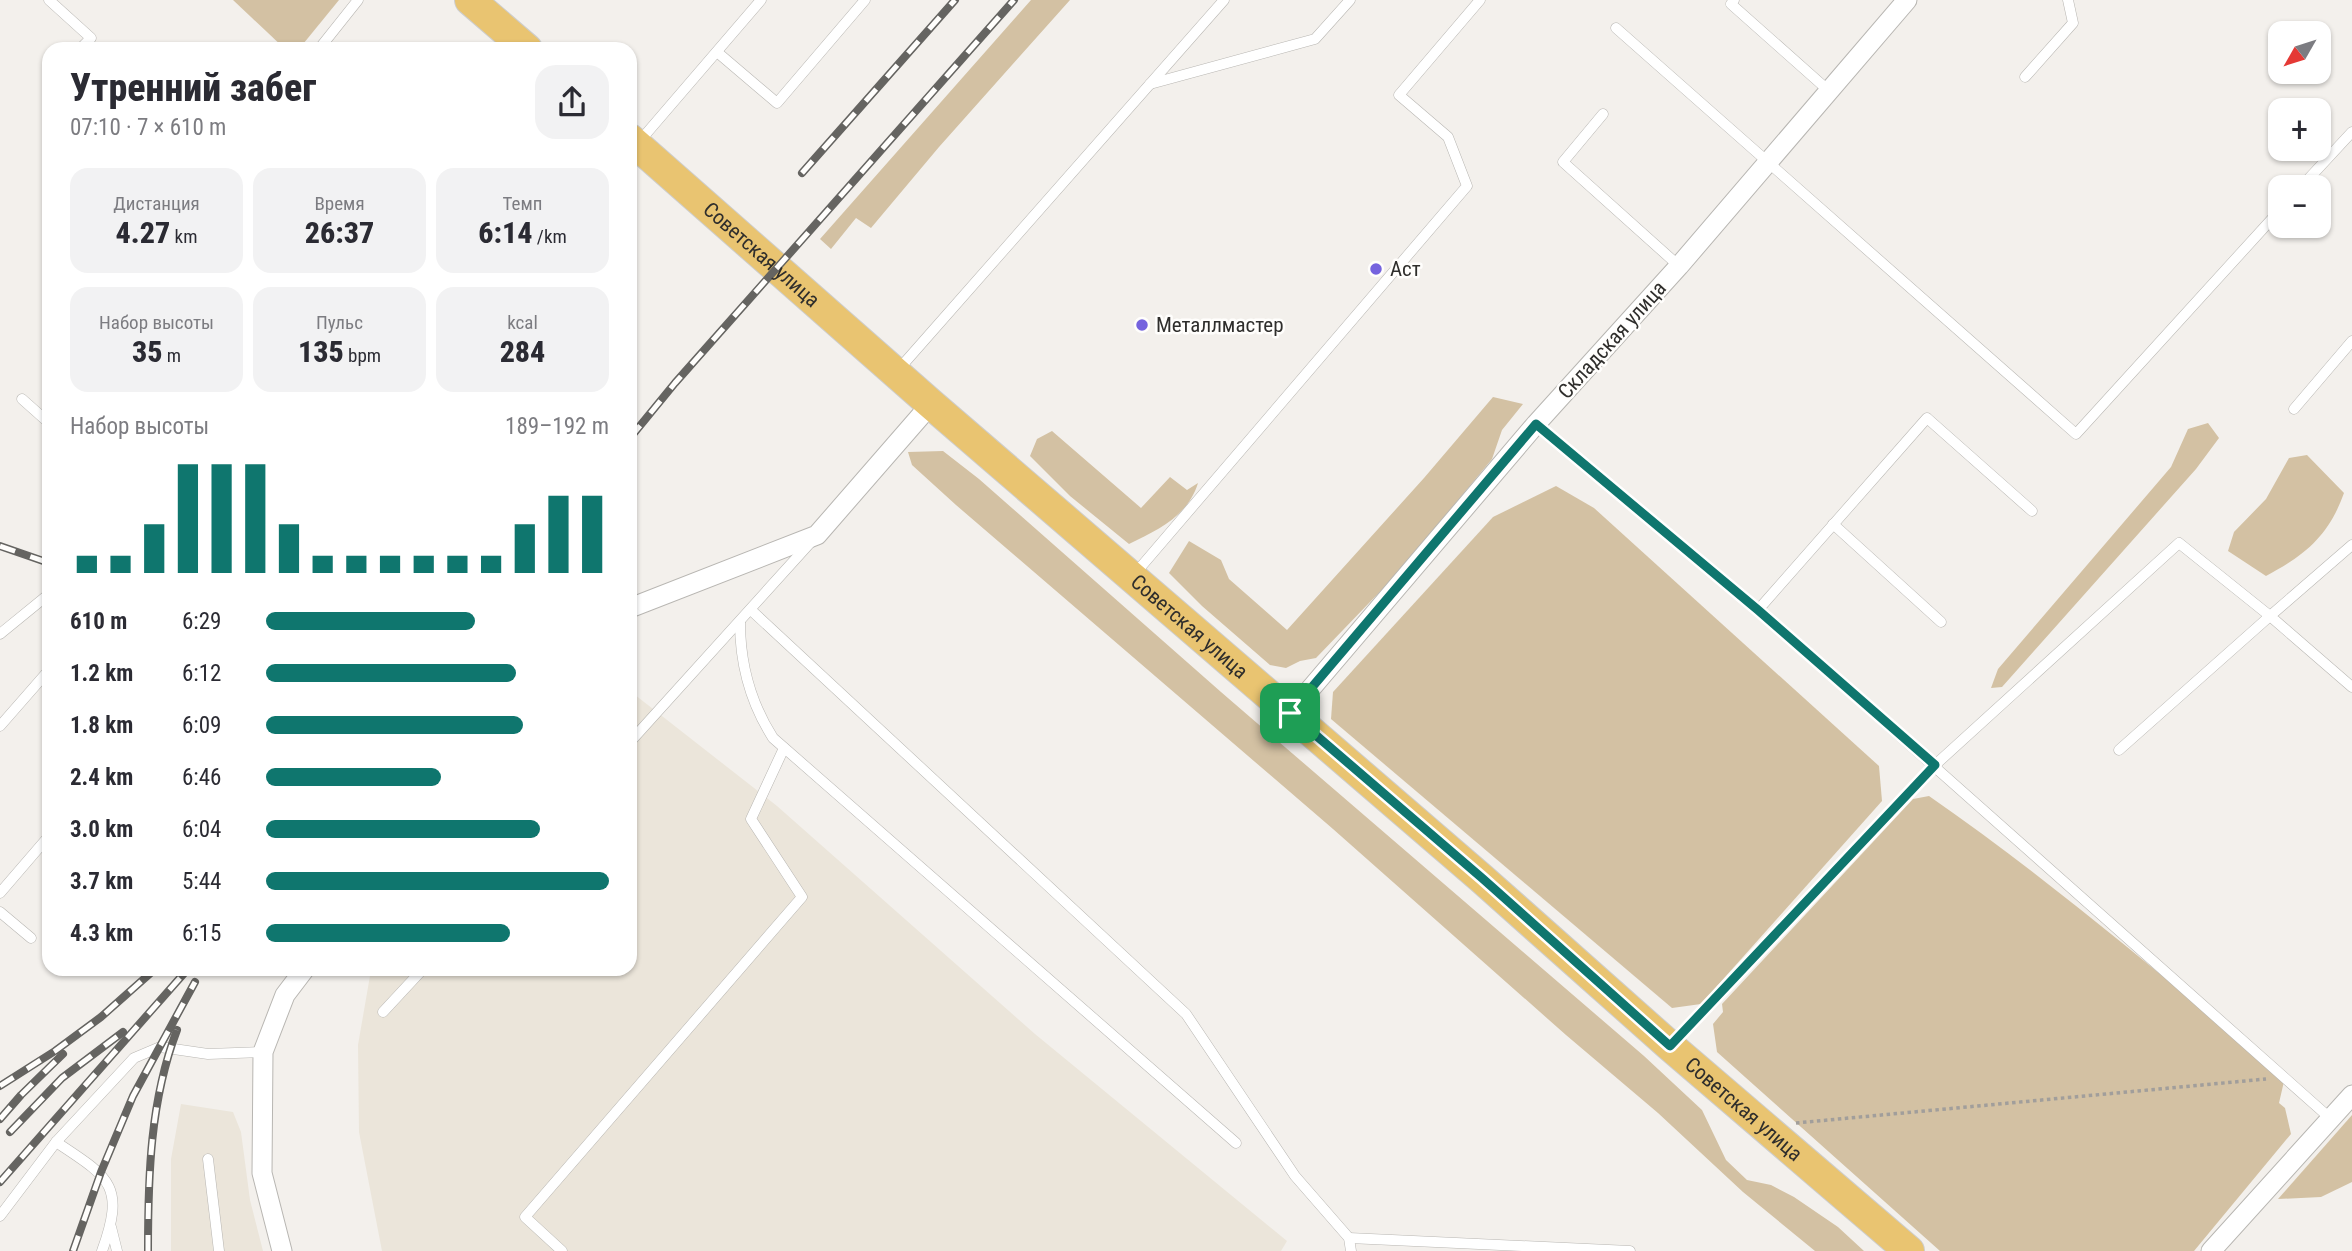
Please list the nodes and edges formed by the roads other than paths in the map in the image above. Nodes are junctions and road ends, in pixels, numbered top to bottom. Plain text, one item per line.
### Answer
1 (50, 0) edge
2 (358, 0) edge
3 (471, 0) edge
4 (761, 0) edge
5 (864, 0) edge
6 (1224, 0) edge
7 (1350, 0) edge
8 (1480, 0) edge
9 (1734, 0) edge
10 (1907, 0) edge
11 (2068, 0) edge
12 (1616, 28) dead end
13 (87, 42) edge
14 (325, 42) edge
15 (519, 42) edge
16 (717, 52) junction
17 (2025, 77) dead end
18 (1150, 84) junction
19 (1829, 91) junction
20 (1603, 114) dead end
21 (2352, 132) edge
22 (637, 138) edge
23 (637, 145) edge
24 (1769, 162) junction
25 (2312, 175) edge
26 (2268, 223) edge
27 (1679, 266) junction
28 (2352, 341) edge
29 (896, 372) junction
30 (22, 399) dead end
31 (931, 404) junction
32 (2294, 409) dead end
33 (42, 417) edge
34 (1536, 424) junction
35 (2032, 511) dead end
36 (1833, 524) junction
37 (817, 535) junction
38 (2352, 545) edge
39 (1132, 576) junction
40 (42, 600) edge
41 (637, 605) edge
42 (751, 610) junction
43 (1758, 610) junction
44 (2270, 616) junction
45 (740, 622) junction
46 (1941, 622) dead end
47 (0, 634) edge
48 (42, 678) edge
49 (2352, 687) edge
50 (1290, 713) junction
51 (0, 726) edge
52 (637, 734) edge
53 (785, 748) junction
54 (2119, 750) dead end
55 (1935, 765) junction
56 (42, 844) edge
57 (0, 892) edge
58 (0, 912) edge
59 (30, 938) dead end
60 (299, 976) edge
61 (416, 976) edge
62 (383, 1012) dead end
63 (1670, 1046) junction
64 (263, 1052) junction
65 (2352, 1095) edge
66 (2331, 1119) junction
67 (56, 1142) junction
68 (1236, 1143) dead end
69 (208, 1159) dead end
70 (0, 1216) edge
71 (111, 1227) junction
72 (1349, 1238) junction
73 (102, 1251) edge
74 (117, 1251) edge
75 (219, 1251) edge
76 (282, 1251) edge
77 (562, 1251) edge
78 (1351, 1251) edge
79 (1630, 1251) edge
80 (1909, 1251) edge
81 (2211, 1251) edge

1 - 13 lane
2 - 14 lane
3 - 15 main road
4 - 16 lane
5 - 16 lane
6 - 18 lane
7 - 18 lane
8 - 39 lane
9 - 19 lane
10 - 19 street, Складская улица
11 - 17 lane
12 - 24 lane
16 - 22 lane
18 - 29 lane
19 - 24 street, Складская улица
20 - 27 lane
21 - 25 lane
23 - 29 main road, Советская улица
24 - 26 lane
24 - 27 street, Складская улица
27 - 34 street, Складская улица
28 - 32 lane
29 - 31 main road, Советская улица
30 - 33 lane
31 - 37 street
31 - 39 main road, Советская улица
34 - 43 lane
34 - 50 street, Складская улица
35 - 36 lane
36 - 43 lane
36 - 46 lane
37 - 41 street
37 - 42 lane
38 - 44 lane
39 - 50 main road, Советская улица
40 - 47 lane
42 - 45 lane
42 - 72 lane
43 - 55 lane
44 - 49 lane
44 - 54 lane
44 - 55 lane
45 - 52 lane
45 - 53 lane
48 - 51 lane
50 - 63 main road, Советская улица
53 - 68 lane
53 - 77 lane
55 - 63 lane
55 - 66 lane
56 - 57 lane
58 - 59 lane
60 - 64 street
61 - 62 lane
63 - 80 main road, Советская улица
64 - 67 lane
64 - 76 street
65 - 66 street
66 - 81 street
67 - 70 lane
67 - 71 lane
69 - 75 lane
71 - 73 lane
71 - 74 lane
72 - 78 lane
72 - 79 lane

